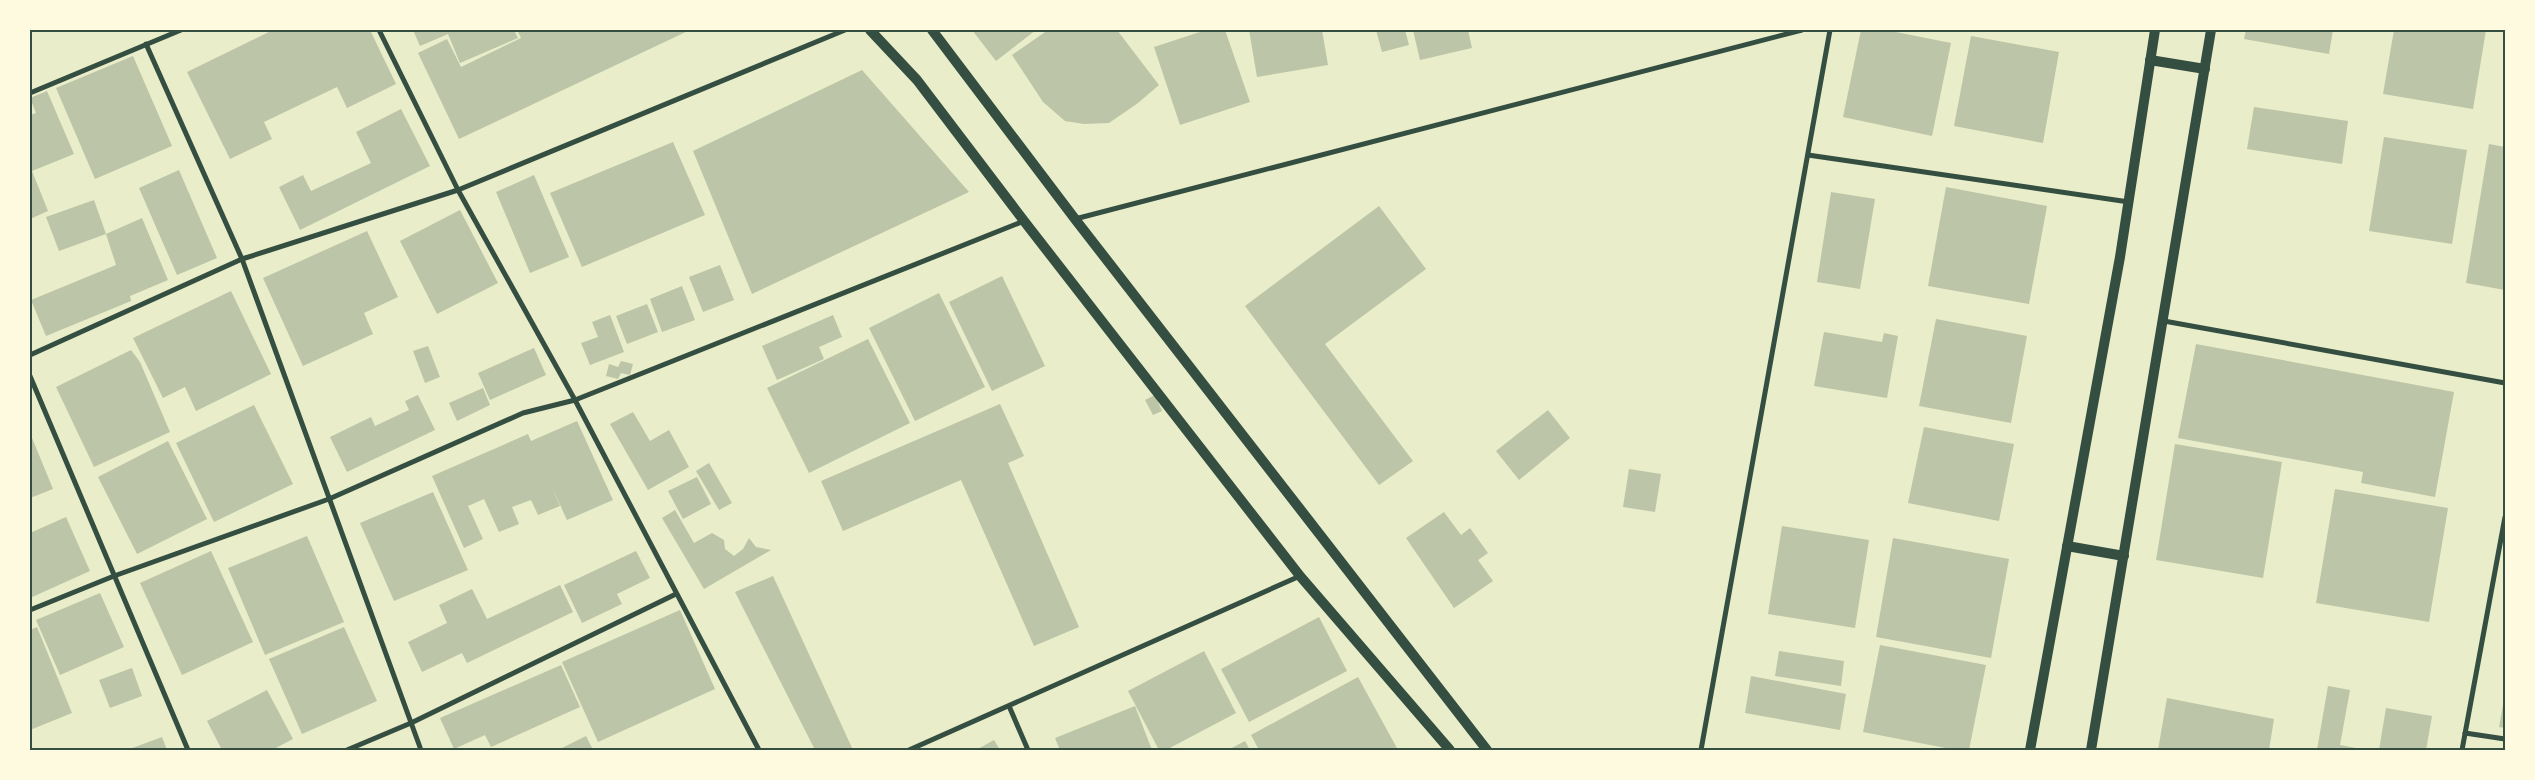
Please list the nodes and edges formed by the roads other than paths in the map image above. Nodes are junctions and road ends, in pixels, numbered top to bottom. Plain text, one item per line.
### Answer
1 (181, 30) edge
2 (379, 30) edge
3 (845, 30) edge
4 (870, 30) edge
5 (932, 30) edge
6 (1802, 30) edge
7 (1830, 30) edge
8 (2155, 30) edge
9 (2211, 30) edge
10 (146, 44) junction
11 (2150, 60) junction
12 (2204, 68) junction
13 (30, 93) edge
14 (1808, 155) junction
15 (458, 190) junction
16 (2129, 202) junction
17 (1075, 219) junction
18 (1024, 221) junction
19 (242, 259) junction
20 (2164, 321) junction
21 (30, 355) edge
22 (30, 376) edge
23 (2505, 383) edge
24 (575, 400) junction
25 (329, 499) junction
26 (2505, 516) edge
27 (2067, 546) junction
28 (2124, 556) junction
29 (114, 576) junction
30 (1300, 576) junction
31 (676, 594) junction
32 (30, 610) edge
33 (1009, 706) junction
34 (411, 723) junction
35 (2465, 733) junction
36 (2505, 739) edge
37 (1447, 749) edge
38 (188, 750) edge
39 (347, 750) edge
40 (421, 750) edge
41 (759, 750) edge
42 (909, 750) edge
43 (1028, 750) edge
44 (1487, 750) edge
45 (1701, 750) edge
46 (2030, 750) edge
47 (2091, 750) edge
48 (2462, 750) edge

1 - 10 street
2 - 15 street
3 - 15 street
4 - 18 main road
5 - 17 main road
6 - 17 street
7 - 14 street
8 - 11 main road
9 - 12 main road
10 - 13 street
10 - 19 street
11 - 12 main road
11 - 16 main road
12 - 20 main road
14 - 16 street
14 - 45 street
15 - 19 street
15 - 24 street
16 - 27 main road
17 - 44 main road
18 - 24 street
18 - 30 main road
19 - 21 street
19 - 25 street
20 - 23 street
20 - 28 main road
22 - 29 street
24 - 25 street
24 - 31 street
25 - 29 street
25 - 34 street
26 - 35 street
27 - 28 main road
27 - 46 main road
28 - 47 main road
29 - 32 street
29 - 38 street
30 - 33 street
30 - 37 main road
31 - 34 street
31 - 41 street
33 - 42 street
33 - 43 street
34 - 39 street
34 - 40 street
35 - 36 street
35 - 48 street

